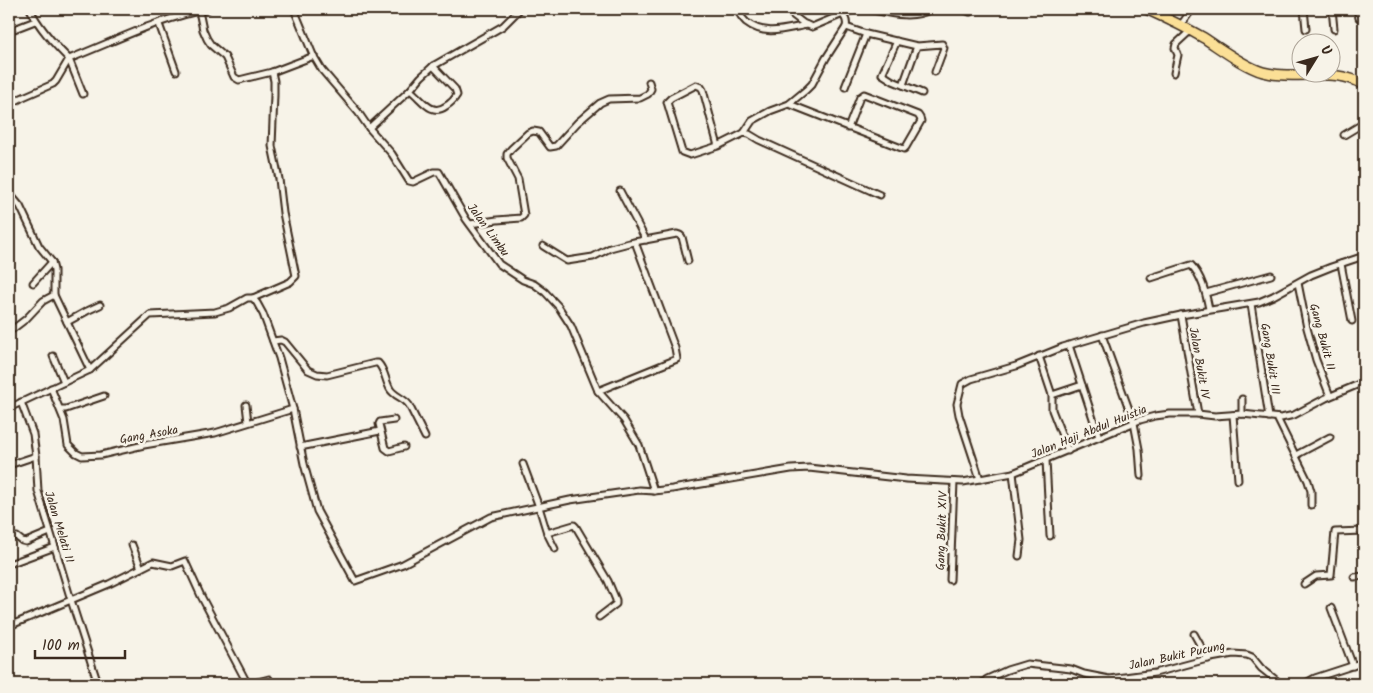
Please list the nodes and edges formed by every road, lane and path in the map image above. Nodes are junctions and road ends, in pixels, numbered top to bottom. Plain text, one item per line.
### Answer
1 (30, 9) edge
2 (208, 9) edge
3 (294, 9) edge
4 (520, 9) edge
5 (738, 9) edge
6 (785, 9) edge
7 (837, 9) edge
8 (862, 9) edge
9 (868, 9) edge
10 (931, 9) edge
11 (963, 9) edge
12 (1192, 9) edge
13 (1304, 9) edge
14 (1332, 9) edge
15 (1357, 9) edge
16 (1149, 10) edge
17 (198, 11) junction
18 (970, 12) dead end
19 (843, 14) junction
20 (1359, 18) dead end
21 (35, 21) junction
22 (159, 24) junction
23 (807, 25) junction
24 (1181, 25) junction
25 (846, 27) junction
26 (1306, 28) dead end
27 (1334, 29) dead end
28 (9, 30) edge
29 (1190, 30) junction
30 (866, 34) junction
31 (896, 41) junction
32 (917, 46) junction
33 (314, 56) junction
34 (69, 59) junction
35 (433, 66) junction
36 (176, 71) dead end
37 (272, 72) junction
38 (935, 72) dead end
39 (1174, 73) dead end
40 (649, 82) dead end
41 (1363, 83) edge
42 (902, 85) junction
43 (845, 87) dead end
44 (410, 90) junction
45 (922, 93) dead end
46 (83, 94) dead end
47 (789, 104) junction
48 (9, 105) edge
49 (1364, 123) edge
50 (369, 128) junction
51 (848, 128) junction
52 (744, 133) junction
53 (1344, 135) dead end
54 (718, 146) junction
55 (620, 191) dead end
56 (9, 193) edge
57 (880, 195) dead end
58 (470, 224) junction
59 (646, 240) junction
60 (635, 242) junction
61 (543, 246) dead end
62 (1364, 256) edge
63 (688, 261) dead end
64 (52, 262) junction
65 (1341, 264) junction
66 (1271, 275) dead end
67 (1151, 278) dead end
68 (1298, 282) junction
69 (34, 283) dead end
70 (1206, 293) junction
71 (54, 295) junction
72 (253, 298) junction
73 (1251, 304) junction
74 (100, 305) dead end
75 (1209, 309) junction
76 (1181, 314) junction
77 (1352, 321) dead end
78 (67, 322) junction
79 (9, 332) edge
80 (1102, 335) junction
81 (272, 340) junction
82 (1069, 345) junction
83 (53, 356) dead end
84 (1039, 356) junction
85 (90, 370) junction
86 (64, 382) junction
87 (1364, 382) edge
88 (1082, 385) junction
89 (51, 388) junction
90 (598, 391) junction
91 (1052, 395) junction
92 (104, 396) dead end
93 (1330, 396) junction
94 (1242, 399) dead end
95 (21, 402) junction
96 (246, 405) dead end
97 (9, 408) edge
98 (60, 409) junction
99 (293, 409) junction
100 (1198, 414) junction
101 (1242, 414) junction
102 (1233, 415) junction
103 (1269, 417) junction
104 (1277, 418) junction
105 (394, 420) dead end
106 (248, 422) junction
107 (1134, 423) junction
108 (380, 431) junction
109 (425, 437) dead end
110 (1099, 437) junction
111 (1330, 437) dead end
112 (300, 447) junction
113 (404, 447) dead end
114 (1068, 451) junction
115 (1296, 455) junction
116 (36, 456) junction
117 (1046, 460) junction
118 (523, 464) dead end
119 (9, 465) edge
120 (1013, 473) junction
121 (1140, 476) dead end
122 (980, 479) junction
123 (1238, 480) dead end
124 (954, 482) junction
125 (654, 491) junction
126 (1311, 505) dead end
127 (539, 507) junction
128 (1364, 531) edge
129 (50, 532) junction
130 (547, 533) junction
131 (1050, 536) dead end
132 (17, 537) dead end
133 (132, 545) dead end
134 (55, 547) junction
135 (555, 549) dead end
136 (1019, 556) dead end
137 (9, 564) edge
138 (141, 568) junction
139 (1364, 576) edge
140 (1354, 577) dead end
141 (950, 580) dead end
142 (1304, 584) dead end
143 (71, 600) junction
144 (1331, 608) dead end
145 (599, 617) dead end
146 (9, 626) edge
147 (1194, 634) dead end
148 (1208, 659) junction
149 (1364, 662) edge
150 (1353, 666) junction
151 (1314, 678) junction
152 (269, 679) dead end
153 (98, 684) edge
154 (982, 684) edge
155 (1279, 684) edge
156 (1304, 684) edge
157 (1317, 684) edge

1 - 21 street
2 - 17 street
3 - 33 street, Jalan Limbu
4 - 35 street
5 - 23 street
6 - 23 street
7 - 19 street
8 - 19 street
9 - 10 street
11 - 18 street
12 - 24 street
13 - 26 street
14 - 27 street
15 - 20 street
16 - 24 highway
17 - 22 street
17 - 37 street
19 - 23 street
19 - 25 street
21 - 28 street
21 - 34 street
22 - 34 street
22 - 36 street
24 - 29 highway
25 - 30 street
25 - 47 street
29 - 39 street
29 - 41 highway
30 - 31 street
30 - 43 street
31 - 32 street
31 - 42 street
32 - 38 street
32 - 42 street
33 - 37 street
33 - 50 street, Jalan Limbu
34 - 46 street
34 - 48 street
35 - 44 street
35 - 44 street
37 - 72 street
40 - 58 street
42 - 45 street
44 - 50 street
47 - 51 street
47 - 52 street
49 - 53 street
50 - 58 street, Jalan Limbu
51 - 51 street
52 - 54 street
52 - 57 street
54 - 54 street
55 - 59 street
56 - 64 street
58 - 90 street, Jalan Limbu
59 - 60 street
59 - 63 street
60 - 61 street
60 - 90 street
62 - 65 street
64 - 69 street
64 - 71 street
65 - 68 street
65 - 77 street
66 - 70 street
67 - 70 street
68 - 73 street
68 - 93 street, Gang Bukit II
70 - 75 street
71 - 78 street
71 - 79 street
72 - 81 street
72 - 85 street
73 - 75 street
73 - 103 street, Gang Bukit III
74 - 78 street
75 - 76 street
76 - 80 street
76 - 100 street, Jalan Bukit IV
78 - 85 street
80 - 82 street
80 - 107 street
81 - 99 street
81 - 109 street
82 - 84 street
82 - 88 street
83 - 86 street
84 - 91 street
84 - 122 street
85 - 86 street
86 - 89 street
87 - 93 street, Jalan Haji Abdul Huistia
88 - 91 street
88 - 110 street
89 - 95 street
89 - 98 street, Gang Asoka
90 - 125 street, Jalan Limbu
91 - 114 street
92 - 98 street
93 - 104 street, Jalan Haji Abdul Huistia
94 - 101 street
95 - 97 street
95 - 116 street, Jalan Melati II
96 - 106 street
98 - 106 street, Gang Asoka
99 - 106 street, Gang Asoka
99 - 112 street
100 - 102 street, Jalan Haji Abdul Huistia
100 - 107 street, Jalan Haji Abdul Huistia
101 - 102 street, Jalan Haji Abdul Huistia
101 - 103 street, Jalan Haji Abdul Huistia
102 - 123 street
103 - 104 street, Jalan Haji Abdul Huistia
104 - 115 street
105 - 108 street
107 - 110 street, Jalan Haji Abdul Huistia
107 - 121 street
108 - 112 street
108 - 113 street
110 - 114 street, Jalan Haji Abdul Huistia
111 - 115 street
112 - 127 street, Jalan Haji Abdul Huistia
114 - 117 street, Jalan Haji Abdul Huistia
115 - 126 street
116 - 119 street
116 - 129 street, Jalan Melati II
117 - 120 street, Jalan Haji Abdul Huistia
117 - 131 street
118 - 127 street
120 - 122 street, Jalan Haji Abdul Huistia
120 - 136 street
122 - 124 street, Jalan Haji Abdul Huistia
124 - 125 street, Jalan Haji Abdul Huistia
124 - 141 street, Gang Bukit XIV
125 - 127 street, Jalan Haji Abdul Huistia
127 - 130 street
128 - 142 street
129 - 132 street
129 - 134 street, Jalan Melati II
130 - 135 street
130 - 145 street
133 - 138 street
134 - 137 street
134 - 143 street, Jalan Melati II
138 - 143 street
138 - 152 street
139 - 140 street
143 - 146 street
143 - 153 street, Jalan Melati II
144 - 150 street
147 - 148 street
148 - 154 street, Jalan Bukit Pucung
148 - 155 street, Jalan Bukit Pucung
149 - 150 street
150 - 151 street
151 - 156 street
151 - 157 street

